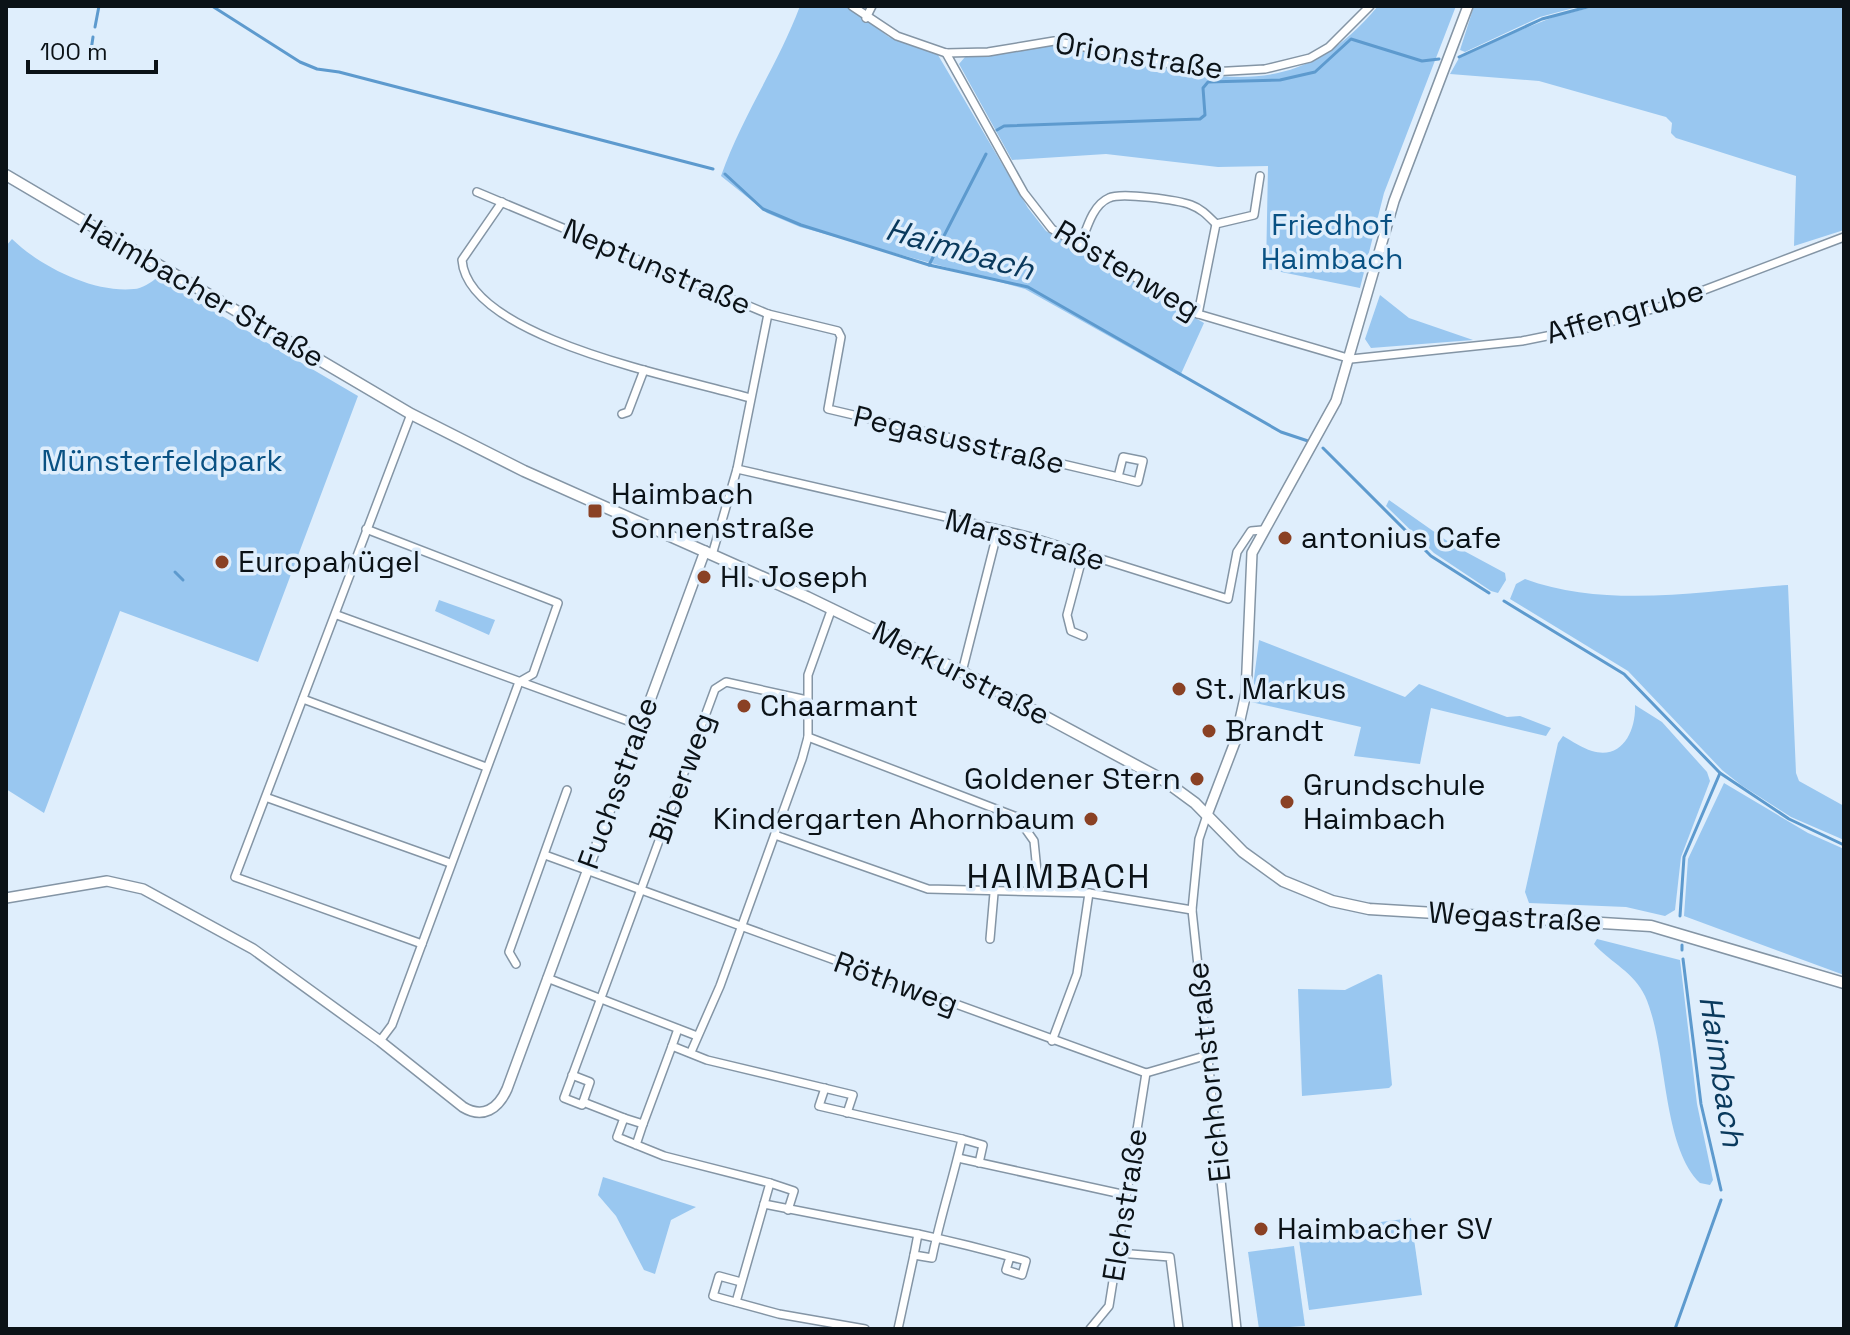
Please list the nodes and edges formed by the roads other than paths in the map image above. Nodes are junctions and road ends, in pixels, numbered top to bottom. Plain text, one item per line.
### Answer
1 (852, 6) edge
2 (872, 6) edge
3 (1370, 6) edge
4 (1468, 6) edge
5 (866, 18) junction
6 (946, 53) junction
7 (6, 175) edge
8 (1260, 176) dead end
9 (477, 192) dead end
10 (502, 202) junction
11 (1216, 224) junction
12 (1844, 237) edge
13 (1080, 246) junction
14 (768, 314) junction
15 (1198, 314) junction
16 (840, 334) joint
17 (1351, 359) junction
18 (644, 370) junction
19 (750, 398) junction
20 (399, 407) joint
21 (411, 414) junction
22 (622, 414) dead end
23 (737, 469) junction
24 (1118, 477) dead end
25 (366, 529) junction
26 (998, 530) junction
27 (1262, 530) junction
28 (709, 553) junction
29 (1083, 555) junction
30 (832, 608) junction
31 (337, 615) junction
32 (1083, 636) dead end
33 (962, 672) junction
34 (519, 682) junction
35 (303, 699) junction
36 (807, 700) junction
37 (639, 725) junction
38 (808, 737) junction
39 (486, 767) junction
40 (567, 790) dead end
41 (268, 798) junction
42 (1207, 815) junction
43 (775, 835) junction
44 (545, 855) junction
45 (450, 863) junction
46 (586, 868) junction
47 (641, 890) junction
48 (1039, 891) junction
49 (994, 893) junction
50 (1089, 893) junction
51 (6, 898) edge
52 (1192, 910) junction
53 (741, 926) junction
54 (990, 939) dead end
55 (422, 944) junction
56 (516, 964) dead end
57 (547, 978) junction
58 (1844, 983) edge
59 (599, 997) junction
60 (678, 1029) junction
61 (697, 1036) junction
62 (380, 1041) junction
63 (1052, 1041) junction
64 (672, 1046) junction
65 (691, 1052) junction
66 (1208, 1055) junction
67 (1146, 1073) junction
68 (572, 1075) junction
69 (825, 1088) junction
70 (583, 1102) junction
71 (847, 1113) junction
72 (624, 1118) junction
73 (643, 1124) junction
74 (962, 1139) junction
75 (636, 1145) junction
76 (958, 1158) junction
77 (979, 1163) junction
78 (770, 1183) junction
79 (1126, 1195) junction
80 (764, 1204) junction
81 (788, 1210) junction
82 (918, 1234) junction
83 (936, 1238) junction
84 (1118, 1253) junction
85 (914, 1255) junction
86 (1010, 1257) dead end
87 (741, 1282) junction
88 (736, 1302) junction
89 (865, 1329) edge
90 (898, 1329) edge
91 (1090, 1329) edge
92 (1179, 1329) edge
93 (1237, 1329) edge

1 - 5 street, Orionstraße
2 - 5 street
3 - 6 street, Orionstraße
4 - 17 street
5 - 6 street, Orionstraße
6 - 13 street, Röstenweg
7 - 20 main road, Haimbacher Straße
8 - 11 street
9 - 10 street, Neptunstraße
10 - 14 street, Neptunstraße
10 - 18 street
11 - 13 street
11 - 15 street
12 - 17 street, Affengrube
13 - 15 street, Röstenweg
14 - 16 street, Neptunstraße
14 - 19 street
15 - 17 street, Röstenweg
16 - 24 street, Pegasusstraße
17 - 27 street
18 - 19 street
18 - 22 street
19 - 23 street
20 - 21 main road, Merkurstraße
21 - 25 street
21 - 28 main road, Merkurstraße
23 - 26 street, Marsstraße
23 - 28 street
25 - 31 street
25 - 34 street
26 - 29 street, Marsstraße
26 - 33 street
27 - 29 street, Marsstraße
27 - 42 street
28 - 30 main road, Merkurstraße
28 - 37 street, Fuchsstraße
29 - 32 street
30 - 33 main road, Merkurstraße
30 - 36 street
31 - 34 street
31 - 35 street
33 - 42 main road, Merkurstraße
34 - 37 street
34 - 39 street
35 - 39 street
35 - 41 street
36 - 38 street
36 - 47 street, Biberweg
37 - 46 street, Fuchsstraße
38 - 43 street
38 - 48 street
39 - 45 street
40 - 44 street
41 - 45 street
41 - 55 street
42 - 52 street, Eichhornstraße
42 - 58 main road, Wegastraße
43 - 49 street
43 - 53 street
44 - 46 street, Röthweg
44 - 56 street
45 - 55 street
46 - 47 street, Röthweg
46 - 57 street, Fuchsstraße
47 - 53 street, Röthweg
47 - 59 street, Biberweg
48 - 49 street
48 - 50 street
49 - 54 street
50 - 52 street
50 - 63 street
51 - 62 street
52 - 66 street, Eichhornstraße
53 - 61 street
53 - 63 street, Röthweg
55 - 62 street
57 - 59 street
57 - 62 street, Fuchsstraße
59 - 60 street
59 - 68 street, Biberweg
60 - 61 street
60 - 64 street
61 - 65 street
63 - 67 street, Röthweg
64 - 65 street
64 - 73 street
65 - 69 street
66 - 67 street
66 - 93 street, Eichhornstraße
67 - 79 street, Elchstraße
68 - 70 street
68 - 70 street
69 - 71 street
69 - 71 street
70 - 72 street
71 - 74 street
72 - 73 street
72 - 75 street
73 - 75 street
74 - 76 street
74 - 77 street
75 - 78 street
76 - 77 street
76 - 83 street
77 - 79 street
78 - 80 street
78 - 81 street
79 - 84 street, Elchstraße
80 - 81 street
80 - 87 street
81 - 82 street
82 - 83 street
82 - 85 street
83 - 85 street
83 - 86 street
84 - 91 street, Elchstraße
84 - 92 street
85 - 90 street
87 - 88 street
87 - 88 street
88 - 89 street

